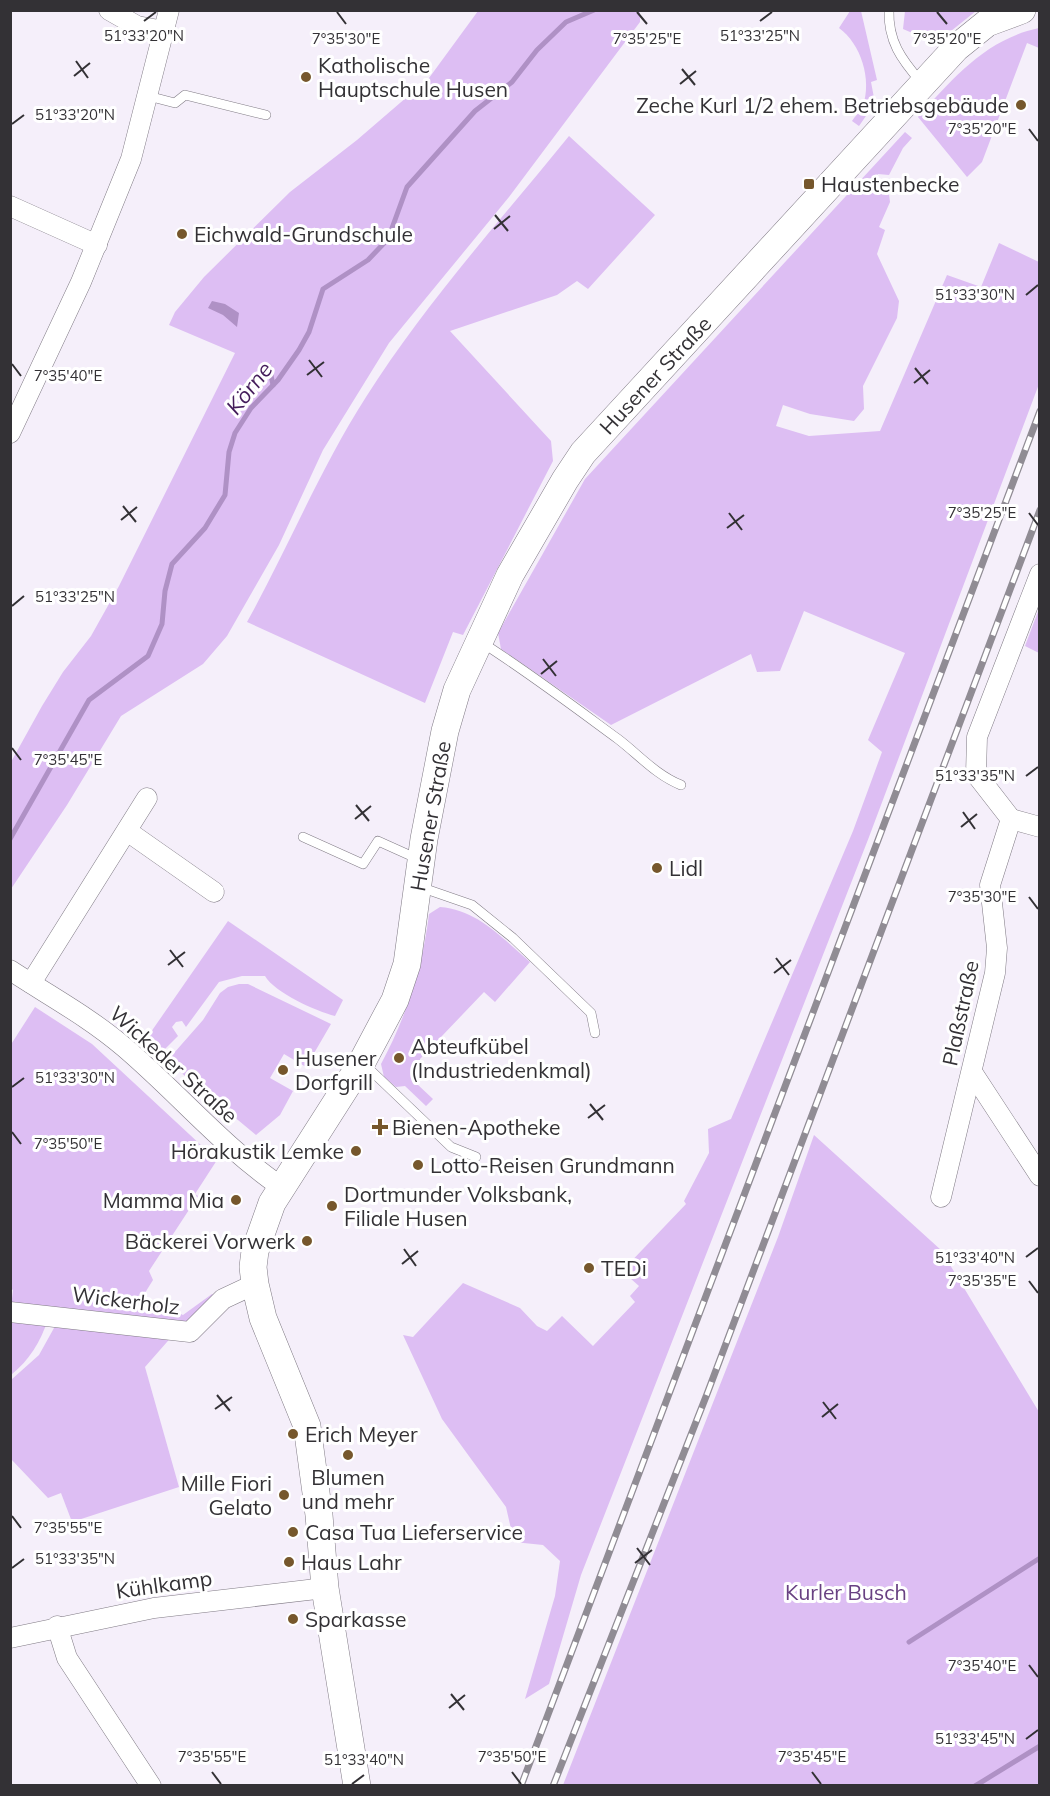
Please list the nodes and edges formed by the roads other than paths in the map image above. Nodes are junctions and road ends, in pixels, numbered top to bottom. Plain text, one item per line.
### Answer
1 (110, 10) edge
2 (169, 10) edge
3 (889, 10) edge
4 (1022, 10) edge
5 (164, 31) junction
6 (922, 83) junction
7 (148, 96) junction
8 (266, 115) dead end
9 (10, 207) edge
10 (97, 245) junction
11 (10, 433) edge
12 (1040, 574) edge
13 (479, 640) junction
14 (681, 785) dead end
15 (147, 798) dead end
16 (1011, 819) junction
17 (1040, 827) edge
18 (127, 831) junction
19 (303, 837) dead end
20 (419, 873) junction
21 (214, 892) dead end
22 (10, 970) edge
23 (31, 983) junction
24 (595, 1033) dead end
25 (362, 1062) junction
26 (972, 1072) junction
27 (477, 1157) dead end
28 (1040, 1176) edge
29 (280, 1186) junction
30 (941, 1197) dead end
31 (255, 1284) junction
32 (10, 1312) edge
33 (325, 1588) junction
34 (57, 1626) junction
35 (10, 1638) edge
36 (151, 1785) edge
37 (357, 1785) edge

1 - 5 street
2 - 5 street
3 - 6 lane
4 - 6 street, Husener Straße
5 - 7 street
6 - 13 street, Husener Straße
7 - 8 lane
7 - 10 street
9 - 10 street
10 - 11 street
12 - 16 street
13 - 14 lane
13 - 20 street, Husener Straße
15 - 18 street
16 - 17 street
16 - 26 street, Plaßstraße
18 - 21 street
18 - 23 street
19 - 20 lane
20 - 24 lane
20 - 25 street, Husener Straße
22 - 23 street, Wickeder Straße
23 - 29 street, Wickeder Straße
25 - 27 lane
25 - 29 street, Husener Straße
26 - 28 street
26 - 30 street, Plaßstraße
29 - 31 street, Husener Straße
31 - 32 street, Wickerholz
31 - 33 street, Husener Straße
33 - 34 street, Kühlkamp
33 - 37 street, Husener Straße
34 - 35 street, Kühlkamp
34 - 36 street

